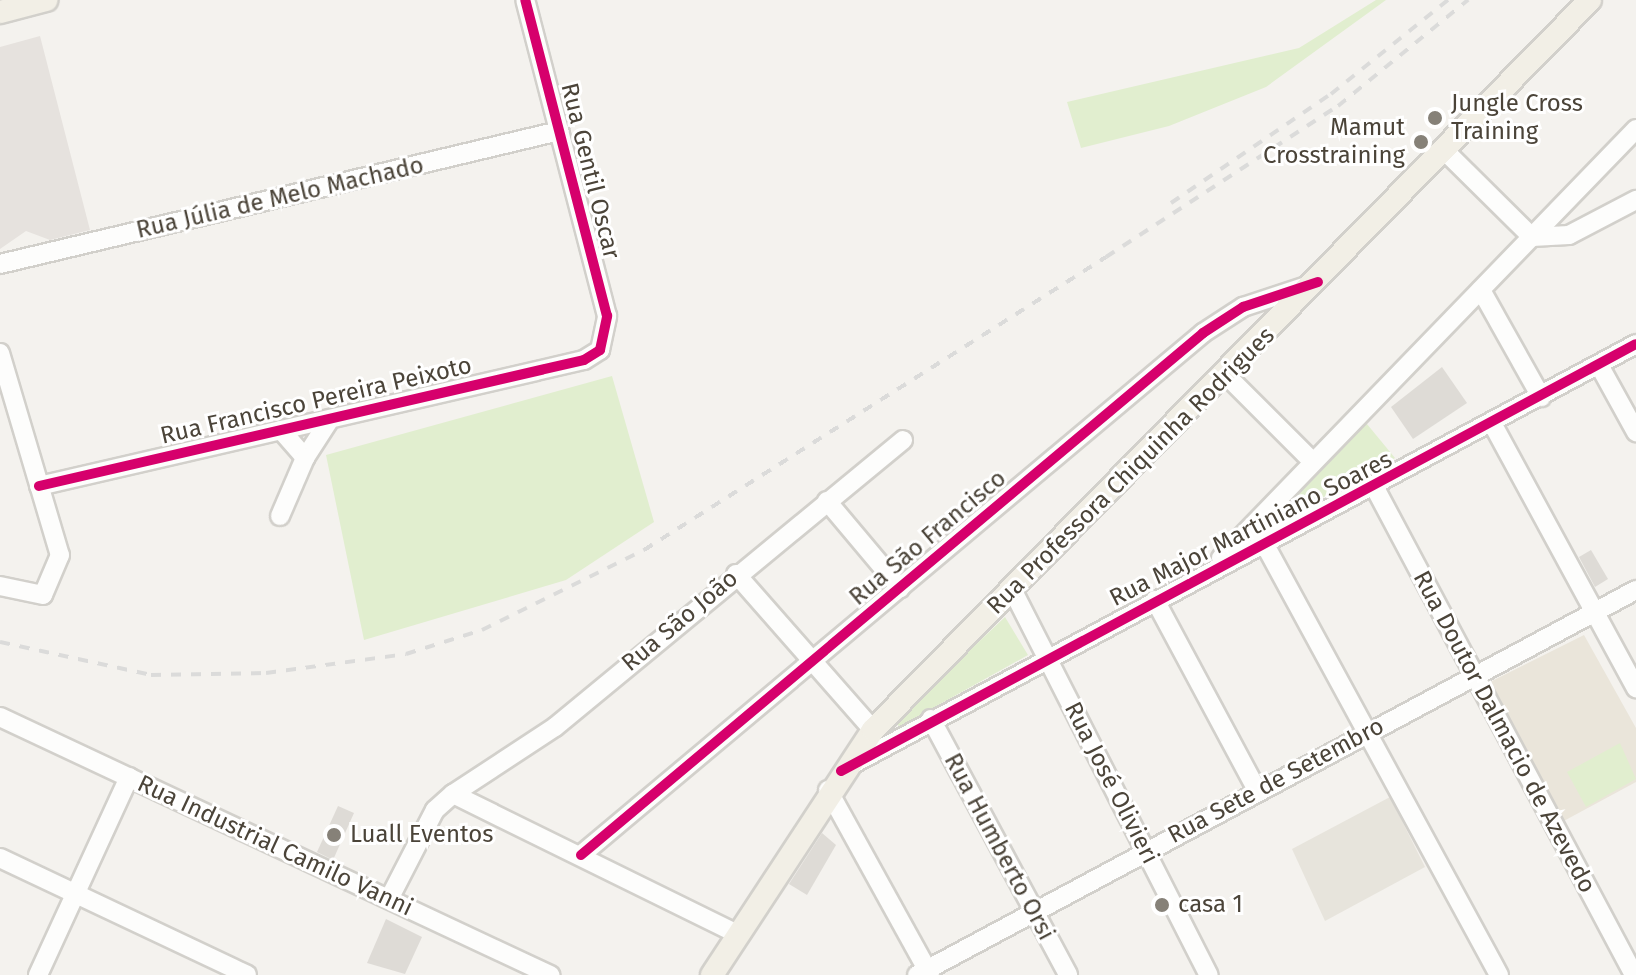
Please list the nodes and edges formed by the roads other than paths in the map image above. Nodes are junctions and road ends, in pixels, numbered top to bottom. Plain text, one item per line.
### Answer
1 (46, 0) edge
2 (525, 0) edge
3 (1590, 0) edge
4 (0, 12) edge
5 (1636, 129) edge
6 (559, 131) junction
7 (1446, 152) junction
8 (1636, 200) edge
9 (1532, 237) junction
10 (0, 264) edge
11 (1318, 282) junction
12 (1481, 290) junction
13 (1636, 344) edge
14 (600, 350) joint
15 (0, 353) edge
16 (1599, 365) junction
17 (1226, 375) junction
18 (1541, 397) junction
19 (330, 419) junction
20 (1492, 423) junction
21 (281, 430) junction
22 (1636, 432) edge
23 (903, 440) dead end
24 (305, 458) junction
25 (1310, 459) junction
26 (39, 486) junction
27 (1375, 488) junction
28 (827, 501) junction
29 (280, 516) dead end
30 (1252, 519) junction
31 (1262, 540) junction
32 (1214, 565) junction
33 (736, 574) junction
34 (0, 586) edge
35 (900, 588) junction
36 (1636, 590) edge
37 (1013, 591) junction
38 (1155, 600) junction
39 (1596, 612) junction
40 (1048, 658) junction
41 (813, 661) junction
42 (1475, 679) junction
43 (1636, 688) edge
44 (0, 717) edge
45 (931, 719) junction
46 (873, 730) junction
47 (1367, 733) junction
48 (841, 771) junction
49 (129, 777) junction
50 (828, 790) junction
51 (1257, 790) junction
52 (453, 794) junction
53 (1144, 851) junction
54 (581, 855) junction
55 (0, 858) edge
56 (76, 894) junction
57 (389, 899) junction
58 (1033, 911) junction
59 (737, 934) junction
60 (925, 973) edge
61 (38, 975) edge
62 (247, 975) edge
63 (550, 975) edge
64 (712, 975) edge
65 (1068, 975) edge
66 (1209, 975) edge
67 (1499, 975) edge
68 (1634, 975) edge

1 - 4 main road
2 - 6 street, Rua Gentil Oscar
3 - 7 main road, Rua Professora Chiquinha Rodrigues
5 - 9 street
6 - 10 street, Rua Júlia de Melo Machado
6 - 14 street, Rua Gentil Oscar
7 - 9 street
7 - 11 main road, Rua Professora Chiquinha Rodrigues
8 - 9 street
9 - 12 street
11 - 17 main road, Rua Professora Chiquinha Rodrigues
11 - 35 street, Rua São Francisco
12 - 18 street
12 - 25 street
13 - 16 street, Rua Major Martiniano Soares
14 - 19 street, Rua Francisco Pereira Peixoto
15 - 26 street
16 - 18 street, Rua Major Martiniano Soares
16 - 22 street
17 - 25 street
17 - 37 main road, Rua Professora Chiquinha Rodrigues
18 - 20 street, Rua Major Martiniano Soares
19 - 21 street, Rua Francisco Pereira Peixoto
19 - 24 street
20 - 27 street, Rua Major Martiniano Soares
20 - 39 street
21 - 24 street
21 - 26 street, Rua Francisco Pereira Peixoto
23 - 28 street, Rua São João
24 - 29 street
25 - 30 street
26 - 34 street
27 - 31 street, Rua Major Martiniano Soares
27 - 42 street, Rua Doutor Dalmacio de Azevedo
28 - 33 street, Rua São João
28 - 35 street
30 - 31 street
30 - 32 street
31 - 32 street, Rua Major Martiniano Soares
31 - 47 street
32 - 38 street, Rua Major Martiniano Soares
33 - 41 street
33 - 52 street, Rua São João
35 - 41 street, Rua São Francisco
36 - 39 street, Rua Sete de Setembro
37 - 40 street, Rua José Olivieri
37 - 46 main road, Rua Professora Chiquinha Rodrigues
38 - 40 street, Rua Major Martiniano Soares
38 - 51 street
39 - 42 street, Rua Sete de Setembro
39 - 43 street
40 - 45 street, Rua Major Martiniano Soares
40 - 53 street, Rua José Olivieri
41 - 46 street
41 - 54 street, Rua São Francisco
42 - 47 street, Rua Sete de Setembro
42 - 68 street, Rua Doutor Dalmacio de Azevedo
44 - 49 street, Rua Industrial Camilo Vanni
45 - 48 street, Rua Major Martiniano Soares
45 - 58 street, Rua Humberto Orsi
46 - 48 main road, Rua Professora Chiquinha Rodrigues
47 - 51 street, Rua Sete de Setembro
47 - 67 street
48 - 50 main road, Rua Professora Chiquinha Rodrigues
49 - 56 street
49 - 57 street, Rua Industrial Camilo Vanni
50 - 59 main road, Rua Professora Chiquinha Rodrigues
50 - 60 street
51 - 53 street, Rua Sete de Setembro
52 - 54 street
52 - 57 street, Rua São João
53 - 58 street, Rua Sete de Setembro
53 - 66 street, Rua José Olivieri
54 - 59 street
55 - 56 street
56 - 61 street
56 - 62 street
57 - 63 street, Rua Industrial Camilo Vanni
58 - 60 street, Rua Sete de Setembro
58 - 65 street, Rua Humberto Orsi
59 - 64 main road, Rua Professora Chiquinha Rodrigues

